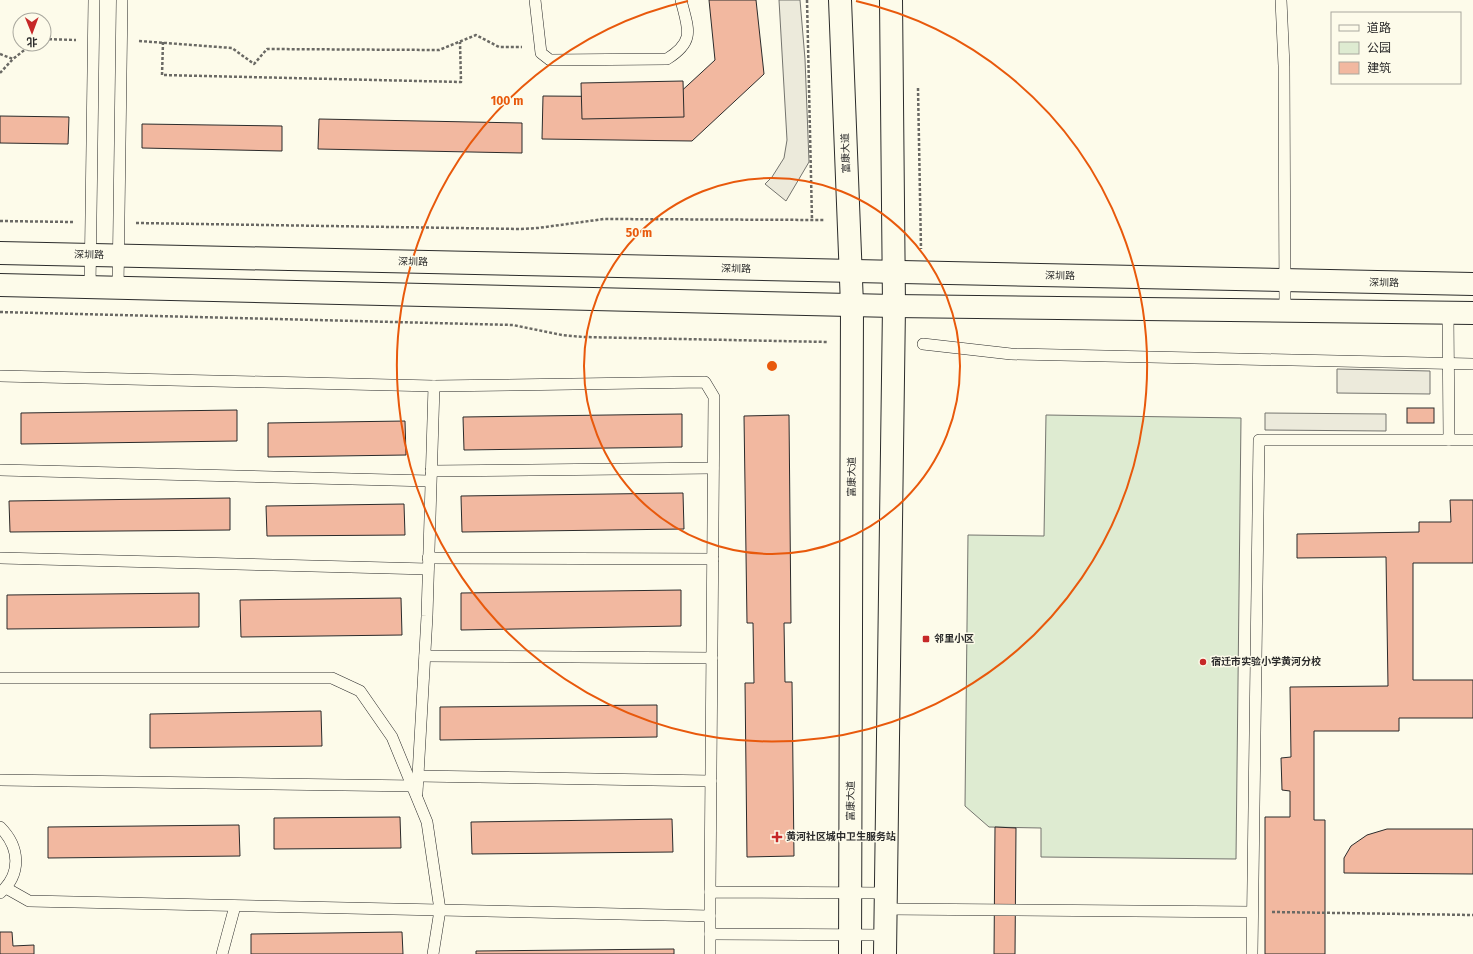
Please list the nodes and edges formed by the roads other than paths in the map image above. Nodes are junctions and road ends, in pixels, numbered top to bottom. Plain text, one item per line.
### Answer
1 (94, 0) edge
2 (122, 0) edge
3 (535, 0) edge
4 (681, 0) edge
5 (840, 0) edge
6 (891, 0) edge
7 (1281, 0) edge
8 (0, 253) edge
9 (90, 255) junction
10 (119, 256) junction
11 (851, 271) junction
12 (894, 272) junction
13 (1285, 280) junction
14 (1473, 284) edge
15 (0, 285) edge
16 (90, 288) junction
17 (118, 288) junction
18 (852, 305) junction
19 (894, 306) junction
20 (1285, 310) junction
21 (1448, 312) junction
22 (1473, 313) edge
23 (923, 344) dead end
24 (1448, 363) junction
25 (1473, 364) edge
26 (0, 376) edge
27 (434, 386) junction
28 (1449, 440) junction
29 (1473, 440) edge
30 (713, 468) junction
31 (0, 470) edge
32 (430, 476) junction
33 (0, 558) edge
34 (713, 558) junction
35 (428, 564) junction
36 (425, 656) junction
37 (712, 658) junction
38 (0, 678) edge
39 (0, 780) edge
40 (711, 781) junction
41 (416, 786) junction
42 (0, 827) edge
43 (3, 890) edge
44 (710, 892) junction
45 (851, 893) junction
46 (886, 901) junction
47 (236, 906) junction
48 (440, 910) junction
49 (1252, 912) junction
50 (710, 916) junction
51 (710, 934) junction
52 (850, 944) edge
53 (885, 944) edge
54 (222, 954) edge
55 (433, 954) edge
56 (710, 954) edge
57 (1252, 954) edge

1 - 9 lane
2 - 10 lane
3 - 4 lane
5 - 11 street, 富康大道
6 - 12 street
7 - 13 lane
8 - 9 street, 深圳路
9 - 10 street, 深圳路
9 - 16 lane
10 - 11 street, 深圳路
10 - 17 lane
11 - 12 street, 深圳路
11 - 18 street, 富康大道
12 - 13 street, 深圳路
12 - 19 street
13 - 14 street, 深圳路
13 - 20 lane
15 - 16 street
16 - 17 street
17 - 18 street
18 - 19 street
18 - 45 street, 富康大道
19 - 20 street
19 - 46 street
20 - 21 street
21 - 22 street
21 - 24 lane
23 - 24 lane
24 - 25 lane
24 - 28 lane
26 - 27 lane
27 - 30 lane
27 - 32 lane
28 - 29 lane
28 - 49 lane
30 - 32 lane
30 - 34 lane
31 - 32 lane
32 - 35 lane
33 - 35 lane
34 - 35 lane
34 - 37 lane
35 - 36 lane
36 - 37 lane
36 - 41 lane
37 - 40 lane
38 - 41 lane
39 - 41 lane
40 - 41 lane
40 - 44 lane
41 - 48 lane
42 - 43 lane
43 - 47 lane
44 - 45 lane
44 - 50 lane
45 - 46 lane
45 - 52 street, 富康大道
46 - 49 lane
46 - 53 street
47 - 48 lane
47 - 54 lane
48 - 50 lane
48 - 55 lane
49 - 57 lane
50 - 51 lane
51 - 52 lane
51 - 56 lane
52 - 53 lane

